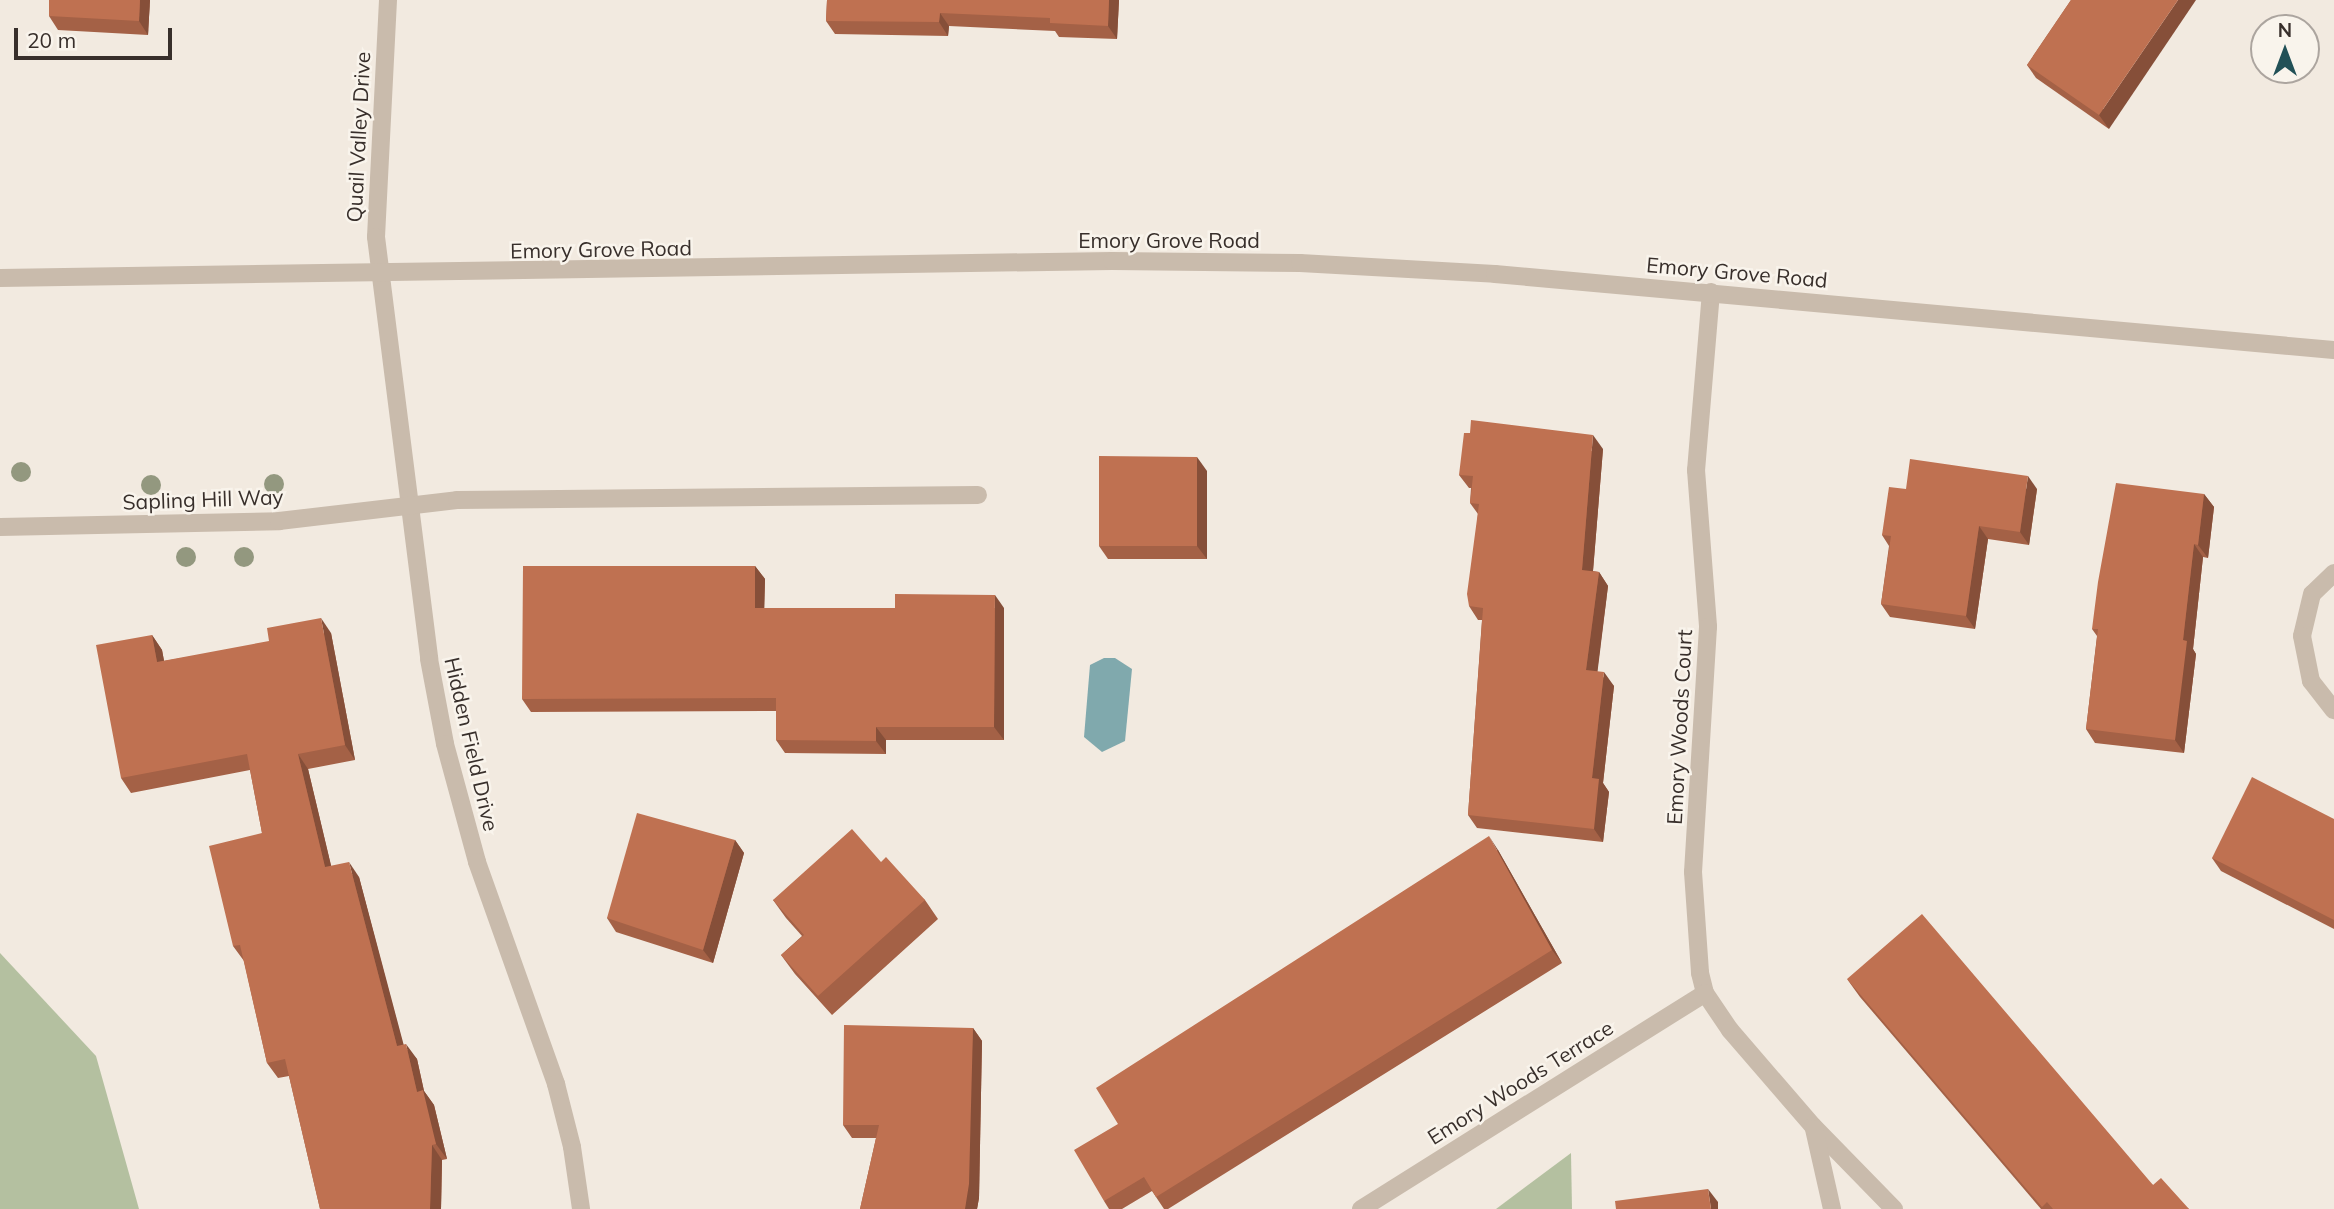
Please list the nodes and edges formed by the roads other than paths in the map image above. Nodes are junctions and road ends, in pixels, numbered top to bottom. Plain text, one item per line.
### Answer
1 (388, 0) edge
2 (380, 276) junction
3 (0, 278) edge
4 (1711, 292) junction
5 (2334, 350) edge
6 (978, 495) dead end
7 (406, 504) junction
8 (0, 527) edge
9 (2334, 573) edge
10 (2334, 709) edge
11 (1704, 993) junction
12 (1812, 1126) junction
13 (581, 1209) edge
14 (1361, 1209) edge
15 (1832, 1209) edge
16 (1894, 1209) edge

1 - 2 street, Quail Valley Drive
2 - 3 street, Emory Grove Road
2 - 4 street, Emory Grove Road
2 - 7 street, Hidden Field Drive
4 - 5 street, Emory Grove Road
4 - 11 street, Emory Woods Court
6 - 7 street
7 - 8 street, Sapling Hill Way
7 - 13 street, Hidden Field Drive
9 - 10 street
11 - 12 street, Emory Woods Court
11 - 14 street, Emory Woods Terrace
12 - 15 street, Emory Woods Court
12 - 16 street, Emory Woods Court

